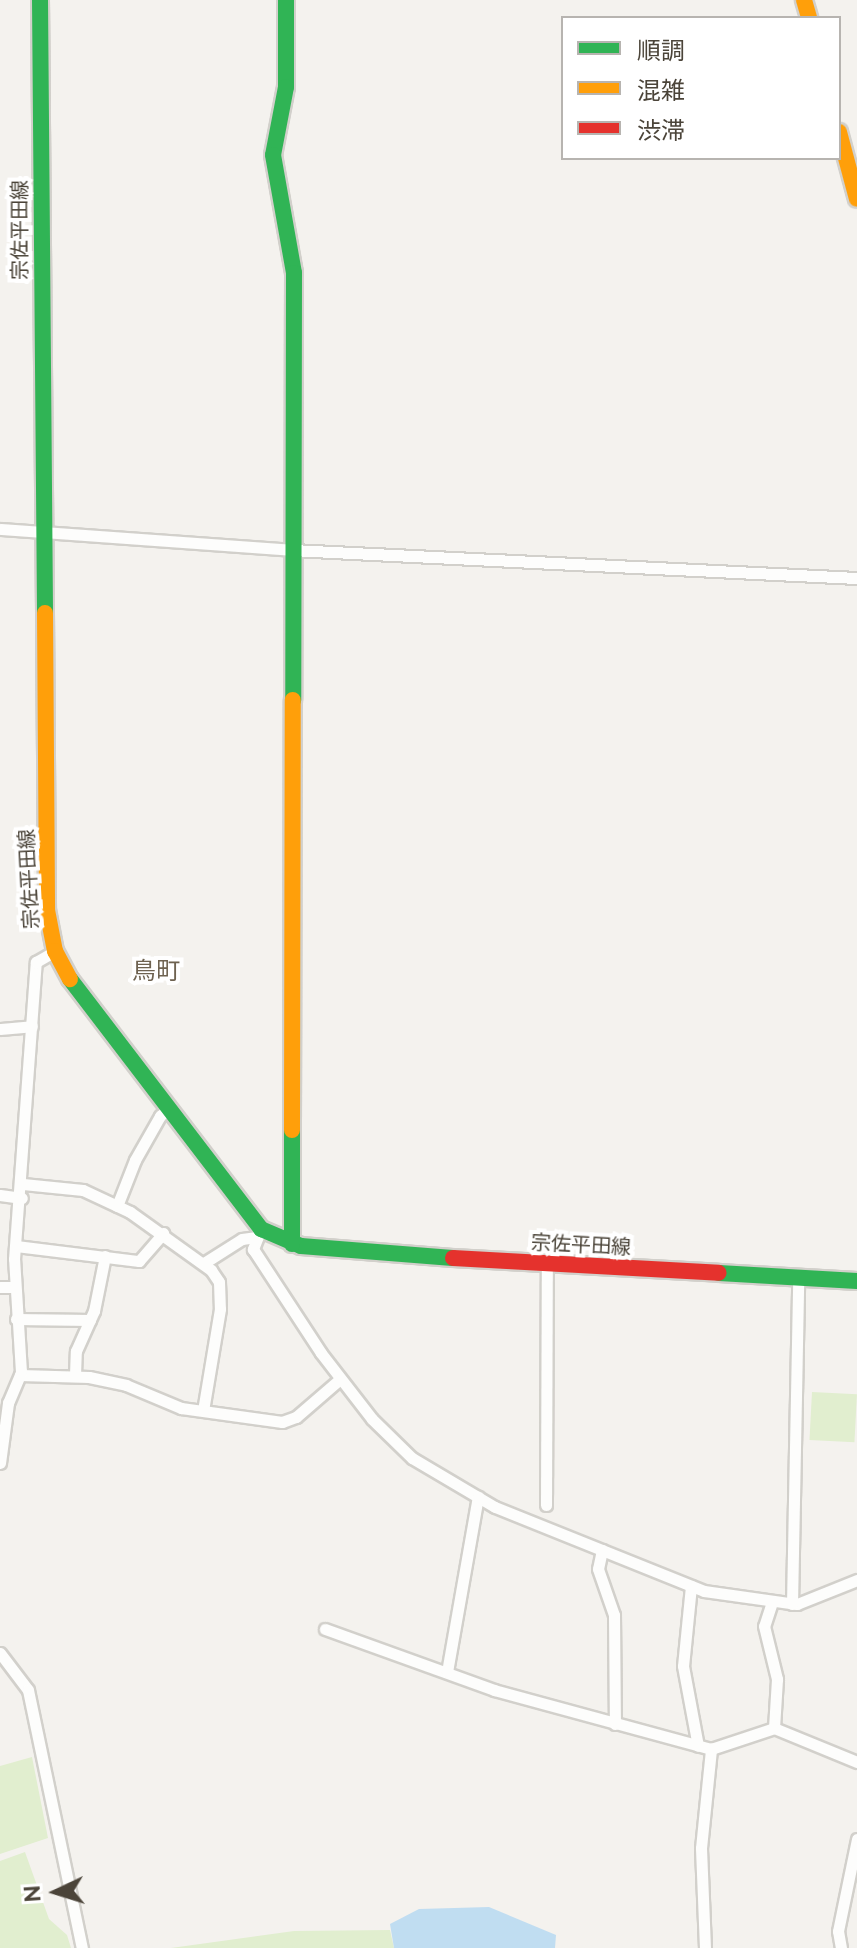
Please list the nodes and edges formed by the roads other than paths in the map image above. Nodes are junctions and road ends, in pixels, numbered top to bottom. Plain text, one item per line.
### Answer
1 (40, 0) edge
2 (286, 0) edge
3 (841, 139) edge
4 (857, 199) edge
5 (0, 529) edge
6 (41, 531) junction
7 (292, 550) junction
8 (857, 578) edge
9 (55, 951) junction
10 (32, 1026) junction
11 (0, 1029) edge
12 (169, 1108) junction
13 (23, 1184) junction
14 (0, 1195) edge
15 (22, 1198) junction
16 (117, 1206) junction
17 (163, 1233) junction
18 (259, 1233) junction
19 (292, 1244) junction
20 (16, 1246) junction
21 (105, 1256) junction
22 (204, 1263) junction
23 (547, 1263) junction
24 (798, 1278) junction
25 (857, 1281) edge
26 (0, 1287) edge
27 (14, 1287) junction
28 (16, 1319) junction
29 (90, 1320) junction
30 (20, 1375) junction
31 (75, 1375) junction
32 (340, 1379) junction
33 (4, 1404) edge
34 (203, 1411) junction
35 (0, 1463) edge
36 (478, 1497) junction
37 (546, 1505) dead end
38 (602, 1550) junction
39 (857, 1580) edge
40 (691, 1586) junction
41 (772, 1602) junction
42 (792, 1604) junction
43 (325, 1629) dead end
44 (0, 1653) edge
45 (447, 1672) junction
46 (615, 1724) junction
47 (774, 1728) junction
48 (698, 1746) junction
49 (711, 1749) junction
50 (857, 1762) edge
51 (857, 1839) edge
52 (82, 1948) edge
53 (705, 1948) edge
54 (841, 1948) edge

1 - 6 main road, 宗佐平田線
2 - 7 main road
3 - 4 main road
5 - 6 street
6 - 7 street
6 - 9 main road, 宗佐平田線
7 - 8 street
7 - 19 main road
9 - 10 street
9 - 12 main road, 宗佐平田線
10 - 11 street
10 - 13 street
12 - 16 street
12 - 18 main road, 宗佐平田線
13 - 15 street
13 - 16 street
14 - 15 street
15 - 20 street
16 - 17 street
17 - 21 street
17 - 22 street
18 - 19 main road, 宗佐平田線
18 - 22 street
18 - 32 street
19 - 23 main road, 宗佐平田線
20 - 21 street
20 - 27 street
21 - 29 street
22 - 34 street
23 - 24 main road, 宗佐平田線
23 - 37 street
24 - 25 main road, 宗佐平田線
24 - 42 street
26 - 27 street
27 - 28 street
28 - 29 street
28 - 30 street
29 - 31 street
30 - 31 street
30 - 33 street
31 - 34 street
32 - 34 street
32 - 36 street
33 - 35 street
36 - 38 street
36 - 45 street
38 - 40 street
38 - 46 street
39 - 42 street
40 - 41 street
40 - 48 street
41 - 42 street
41 - 47 street
43 - 45 street
44 - 52 street
45 - 46 street
46 - 48 street
47 - 49 street
47 - 50 street
48 - 49 street
49 - 53 street
51 - 54 street

